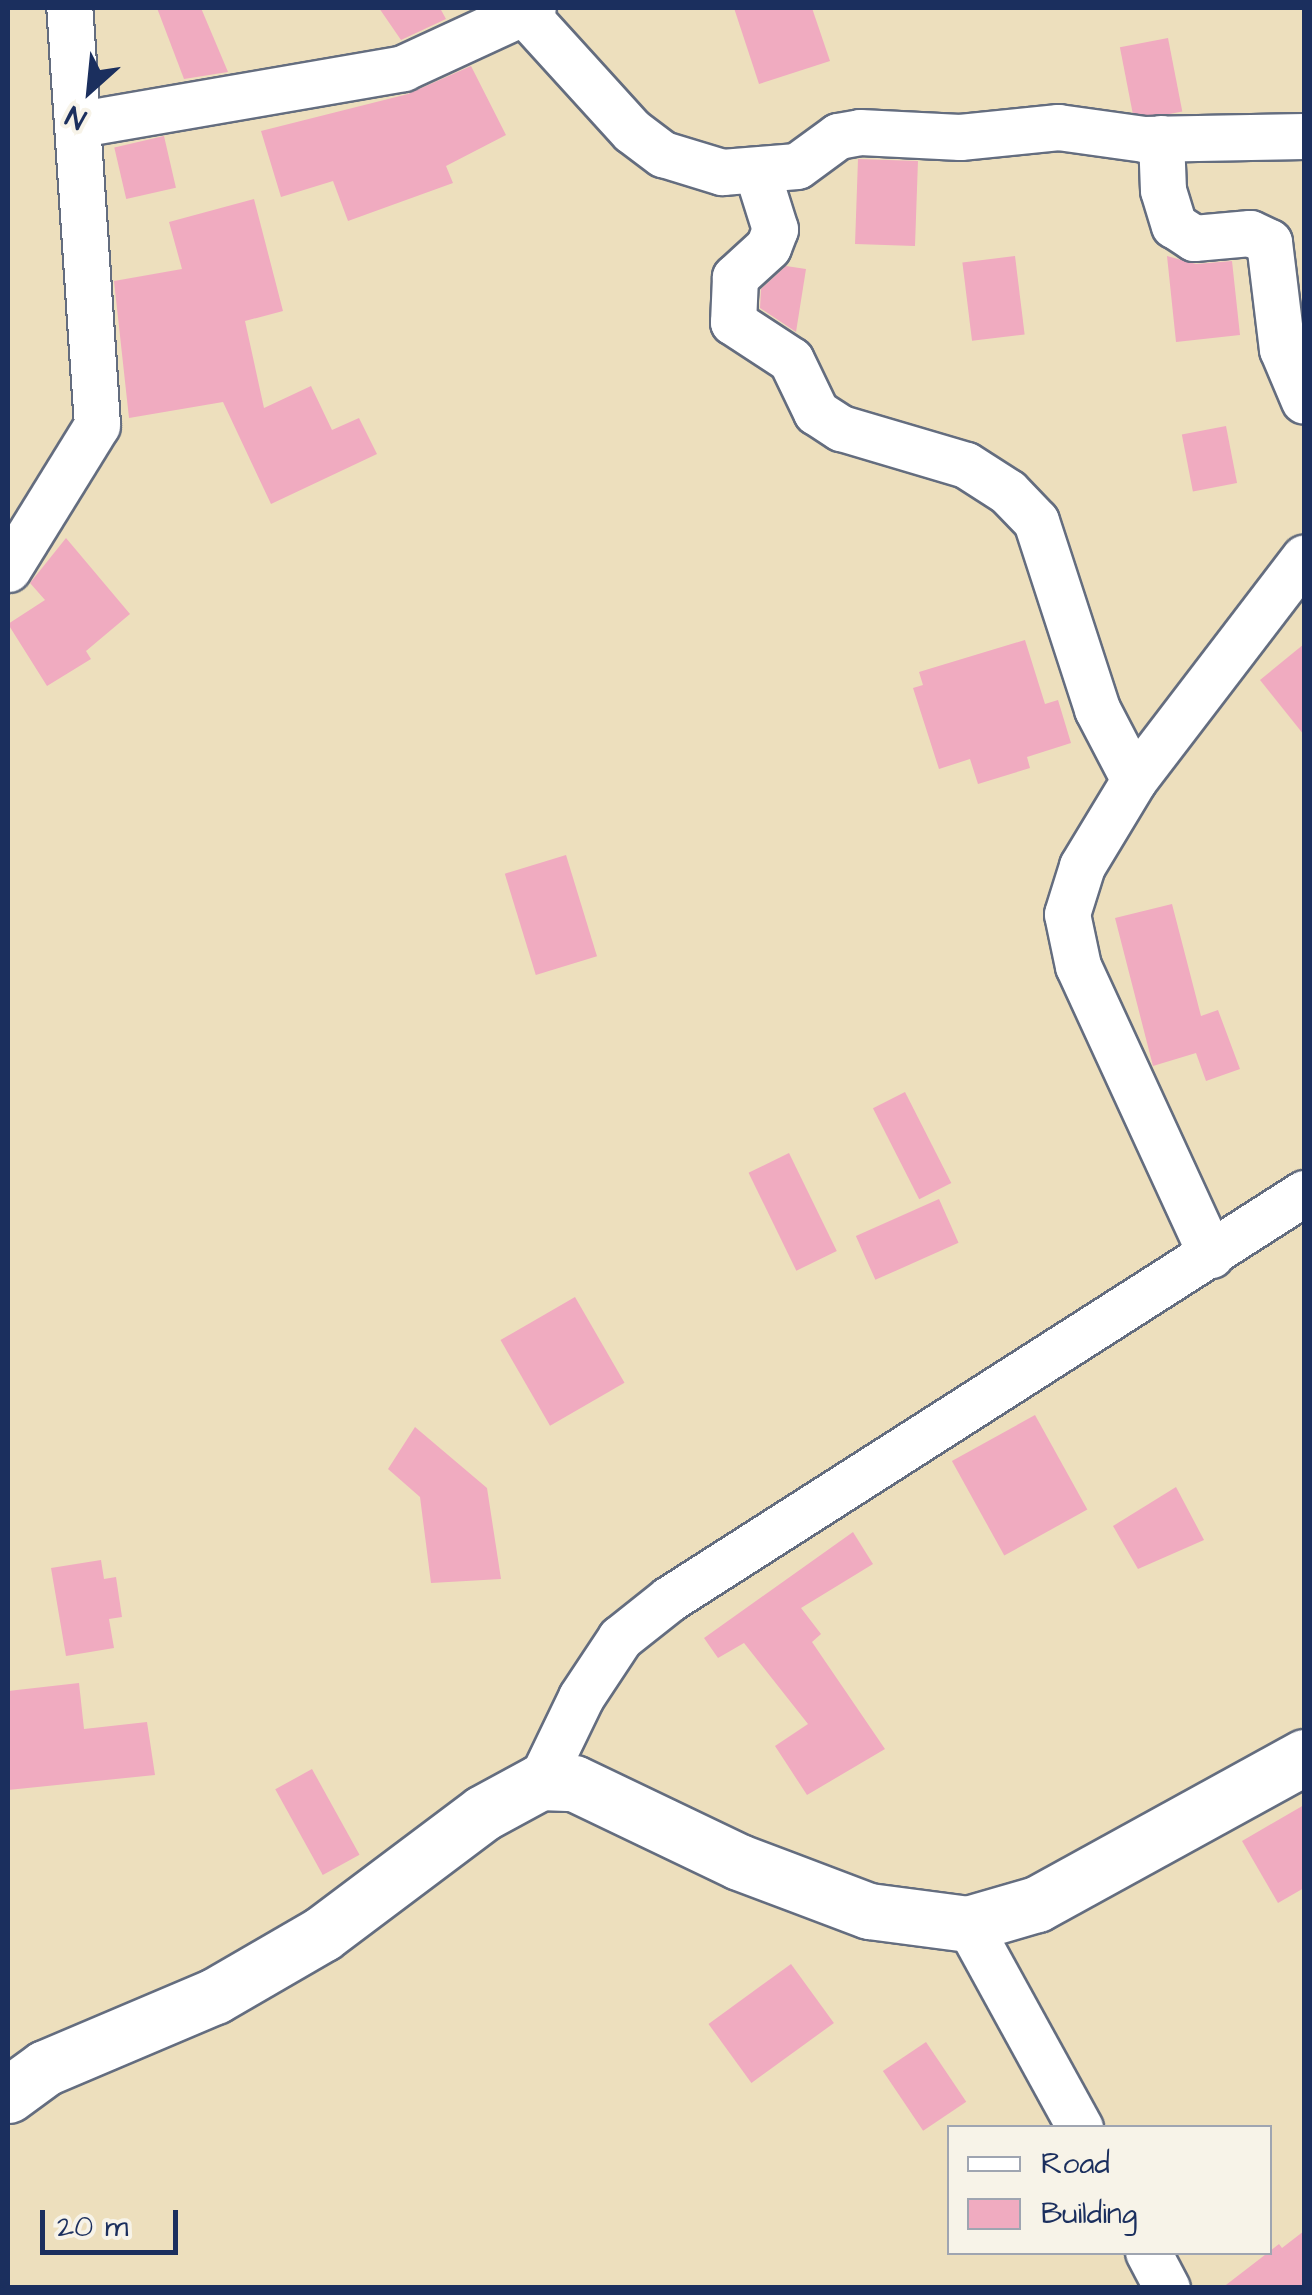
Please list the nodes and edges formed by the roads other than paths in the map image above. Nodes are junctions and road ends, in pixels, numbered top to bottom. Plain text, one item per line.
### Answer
1 (69, 8) edge
2 (526, 9) edge
3 (80, 124) junction
4 (1304, 136) edge
5 (1161, 138) junction
6 (757, 172) junction
7 (1304, 401) edge
8 (1304, 558) edge
9 (8, 568) edge
10 (1134, 780) junction
11 (1304, 1193) edge
12 (1211, 1256) junction
13 (1304, 1757) edge
14 (540, 1782) junction
15 (968, 1924) junction
16 (8, 2095) edge
17 (1078, 2125) edge
18 (1150, 2255) edge
19 (1168, 2288) edge

1 - 3 street
2 - 3 street
2 - 6 street
3 - 9 street
4 - 5 street
5 - 6 street
5 - 7 street
6 - 10 street
8 - 10 street
10 - 12 street
11 - 12 street
12 - 14 street
13 - 15 street
14 - 15 street
14 - 16 street
15 - 17 street
18 - 19 street

